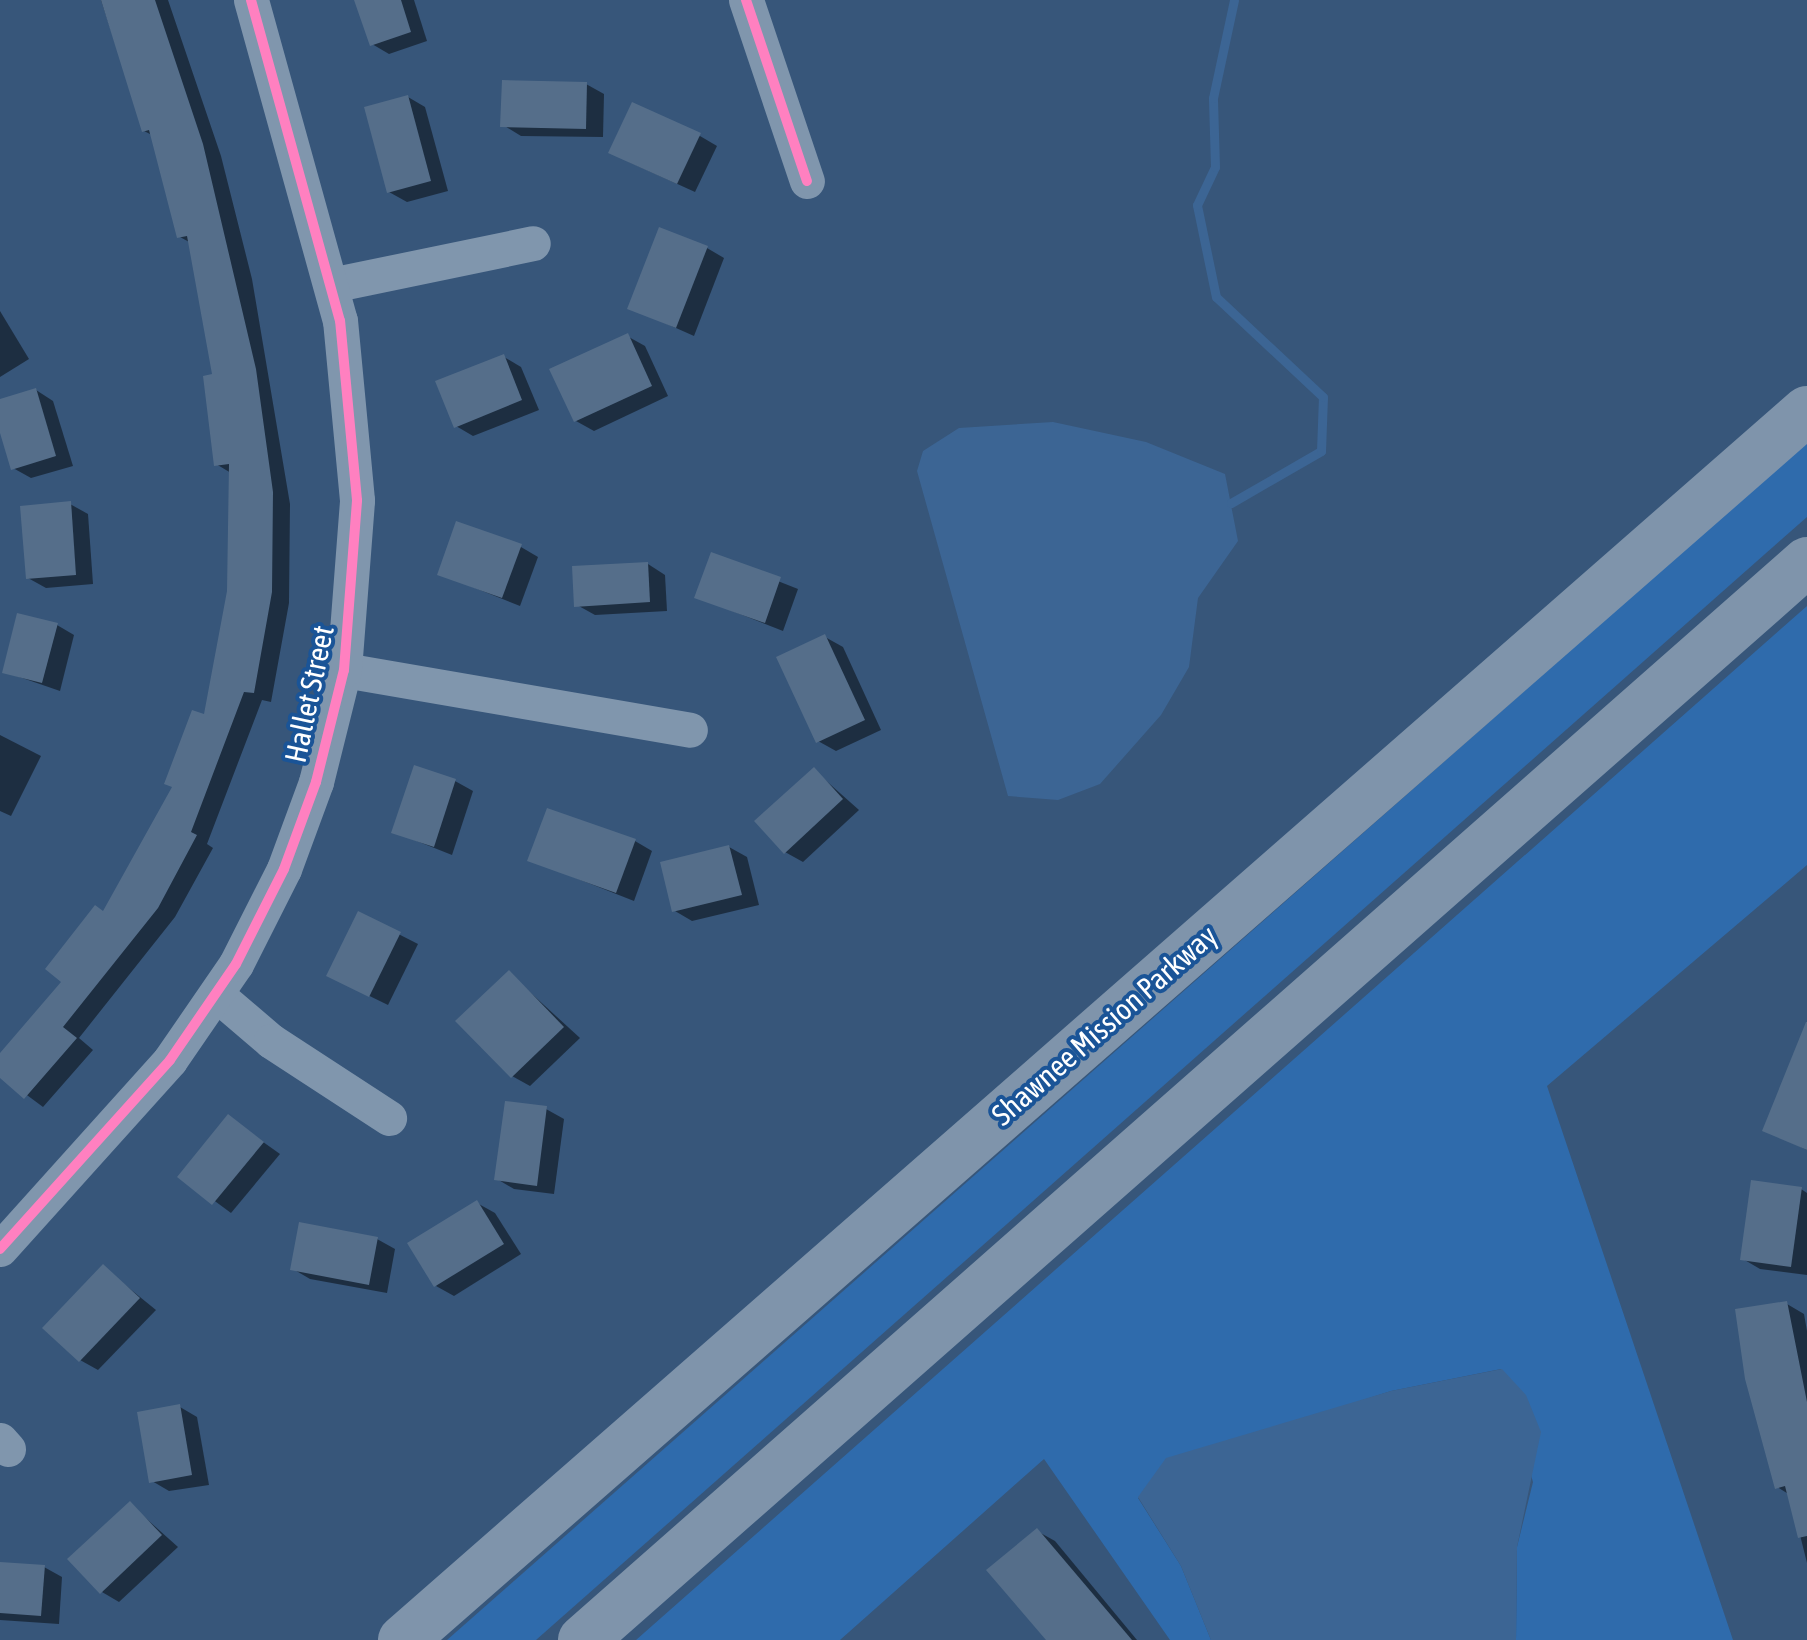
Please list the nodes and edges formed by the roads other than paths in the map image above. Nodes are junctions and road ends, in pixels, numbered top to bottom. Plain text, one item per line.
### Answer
1 (251, 0) edge
2 (746, 0) edge
3 (807, 181) dead end
4 (533, 243) dead end
5 (331, 285) junction
6 (1807, 411) edge
7 (1807, 562) edge
8 (344, 670) junction
9 (690, 730) dead end
10 (216, 994) junction
11 (389, 1118) dead end
12 (0, 1249) edge
13 (402, 1640) edge
14 (584, 1640) edge

1 - 5 street, Hallet Street
2 - 3 street
4 - 5 street
5 - 8 street, Hallet Street
6 - 13 highway, Shawnee Mission Parkway
7 - 14 highway
8 - 9 street, Hallet Street
8 - 10 street, Hallet Street
10 - 11 street
10 - 12 street, Hallet Street

